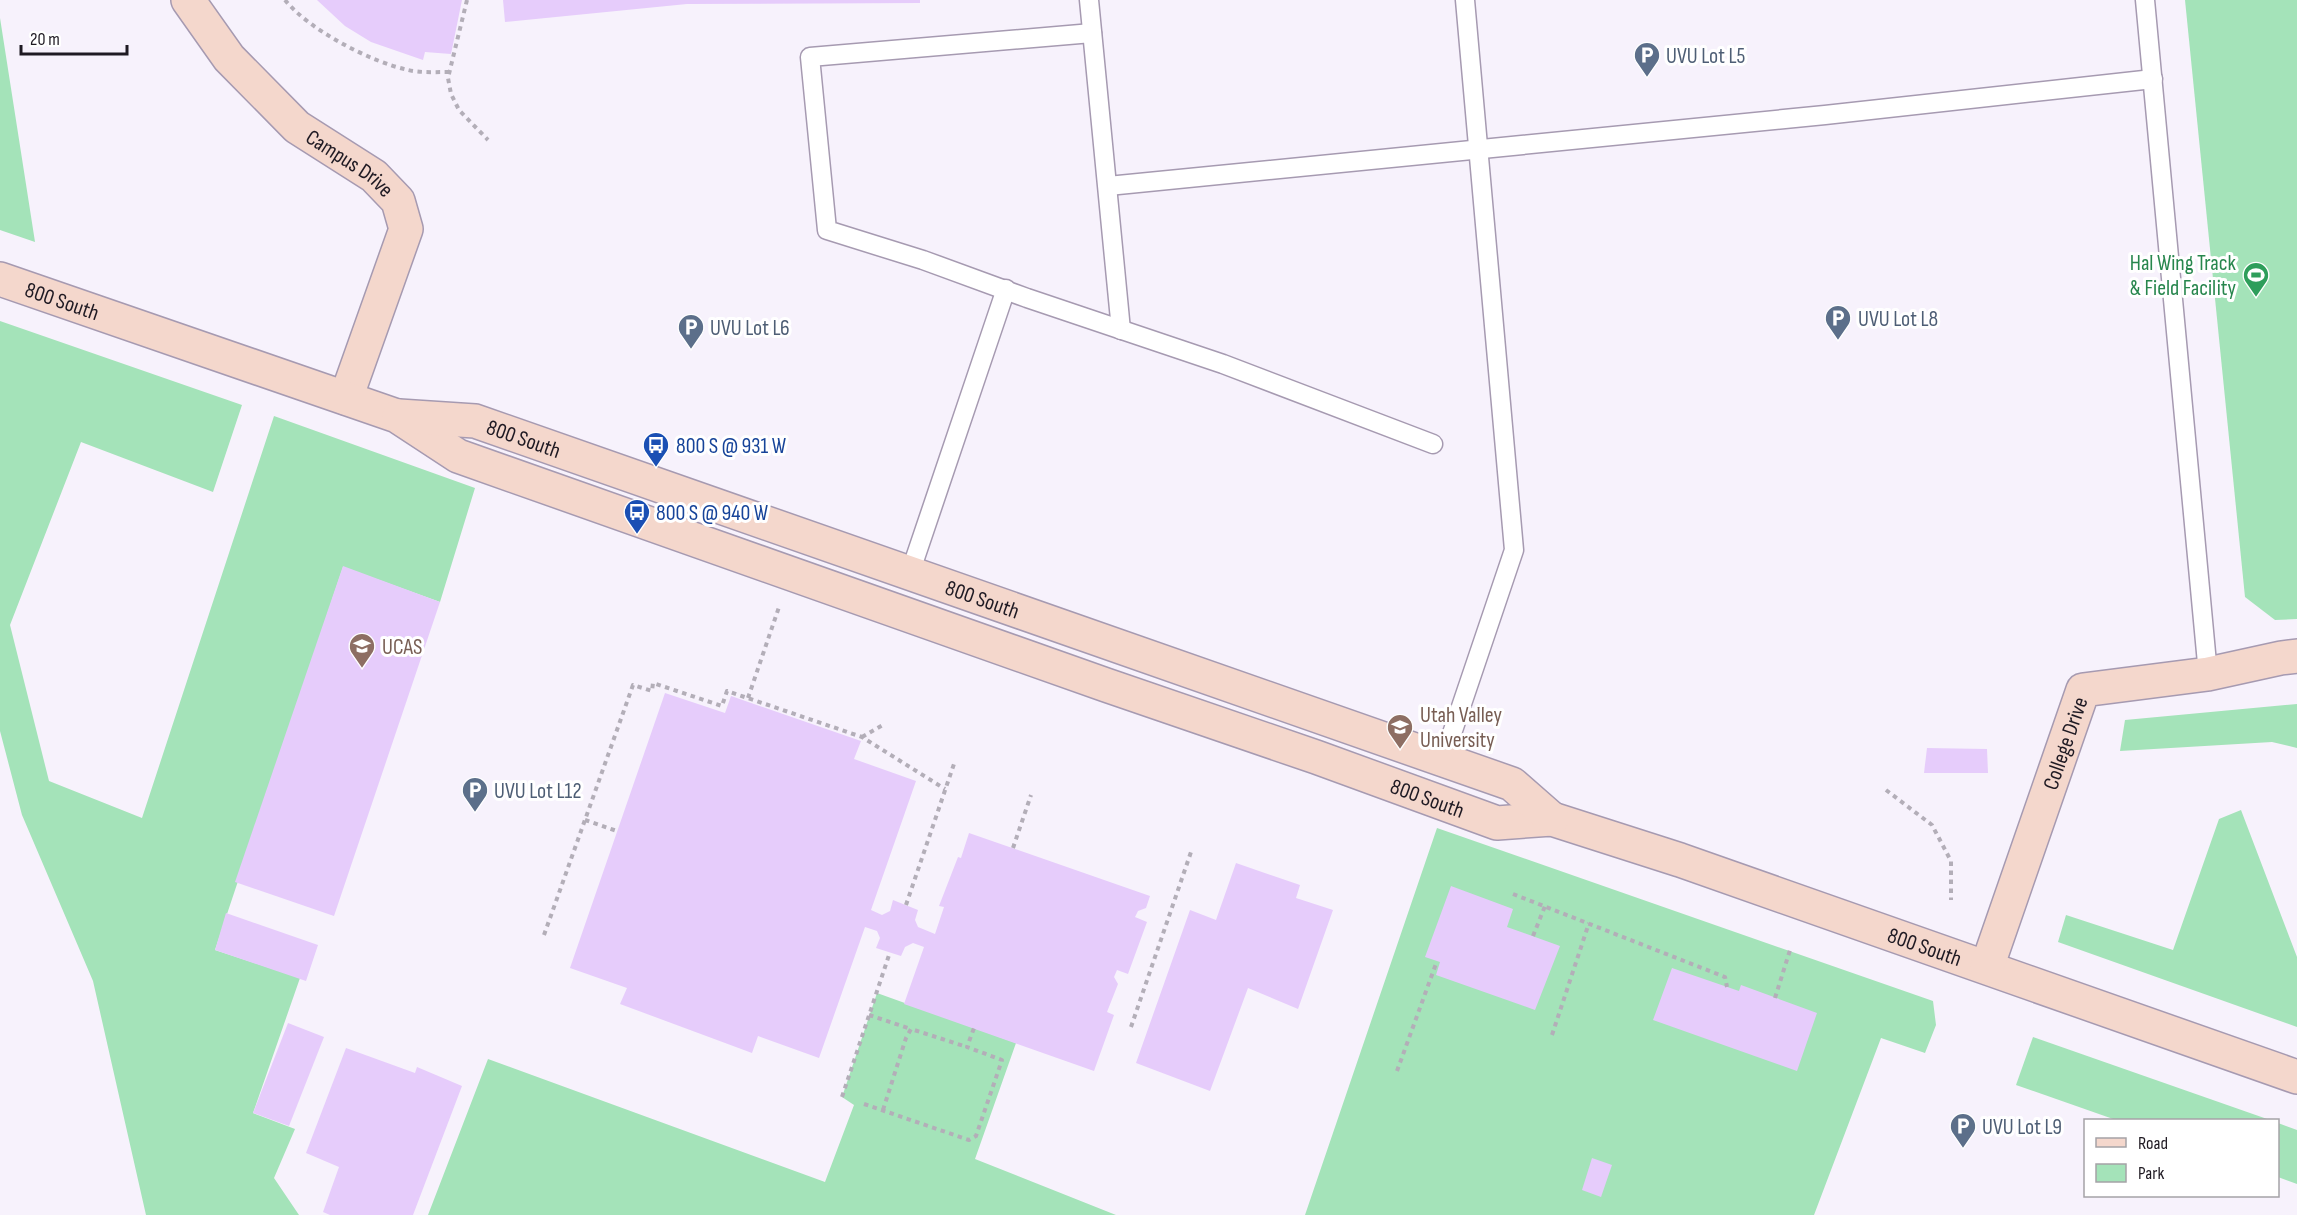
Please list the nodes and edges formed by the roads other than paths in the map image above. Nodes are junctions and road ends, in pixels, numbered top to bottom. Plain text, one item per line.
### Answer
1 (188, 0) edge
2 (1089, 0) edge
3 (1465, 0) edge
4 (2145, 0) edge
5 (1092, 33) junction
6 (2153, 79) junction
7 (1479, 147) junction
8 (1108, 186) junction
9 (0, 279) edge
10 (1006, 289) junction
11 (1121, 330) junction
12 (346, 398) junction
13 (397, 416) junction
14 (1433, 444) dead end
15 (784, 529) junction
16 (771, 567) junction
17 (910, 573) junction
18 (2297, 656) edge
19 (2208, 674) junction
20 (1316, 757) junction
21 (1443, 760) junction
22 (1552, 819) junction
23 (1987, 967) junction
24 (2297, 1077) edge

1 - 12 street, Campus Drive
2 - 5 lane
3 - 7 lane
4 - 6 lane
5 - 8 lane
5 - 10 lane
6 - 7 lane
6 - 19 lane
7 - 8 lane
7 - 21 lane
8 - 11 lane
9 - 12 street, 800 South
10 - 11 lane
10 - 17 lane
11 - 14 lane
12 - 13 street, 800 South
13 - 15 street, 800 South
13 - 16 street, 800 South
15 - 16 lane
15 - 17 street, 800 South
16 - 20 street, 800 South
17 - 21 street, 800 South
18 - 19 street, College Drive
19 - 23 street, College Drive
20 - 21 street
20 - 22 street, 800 South
21 - 22 street, 800 South
22 - 23 street, 800 South
23 - 24 street, 800 South

